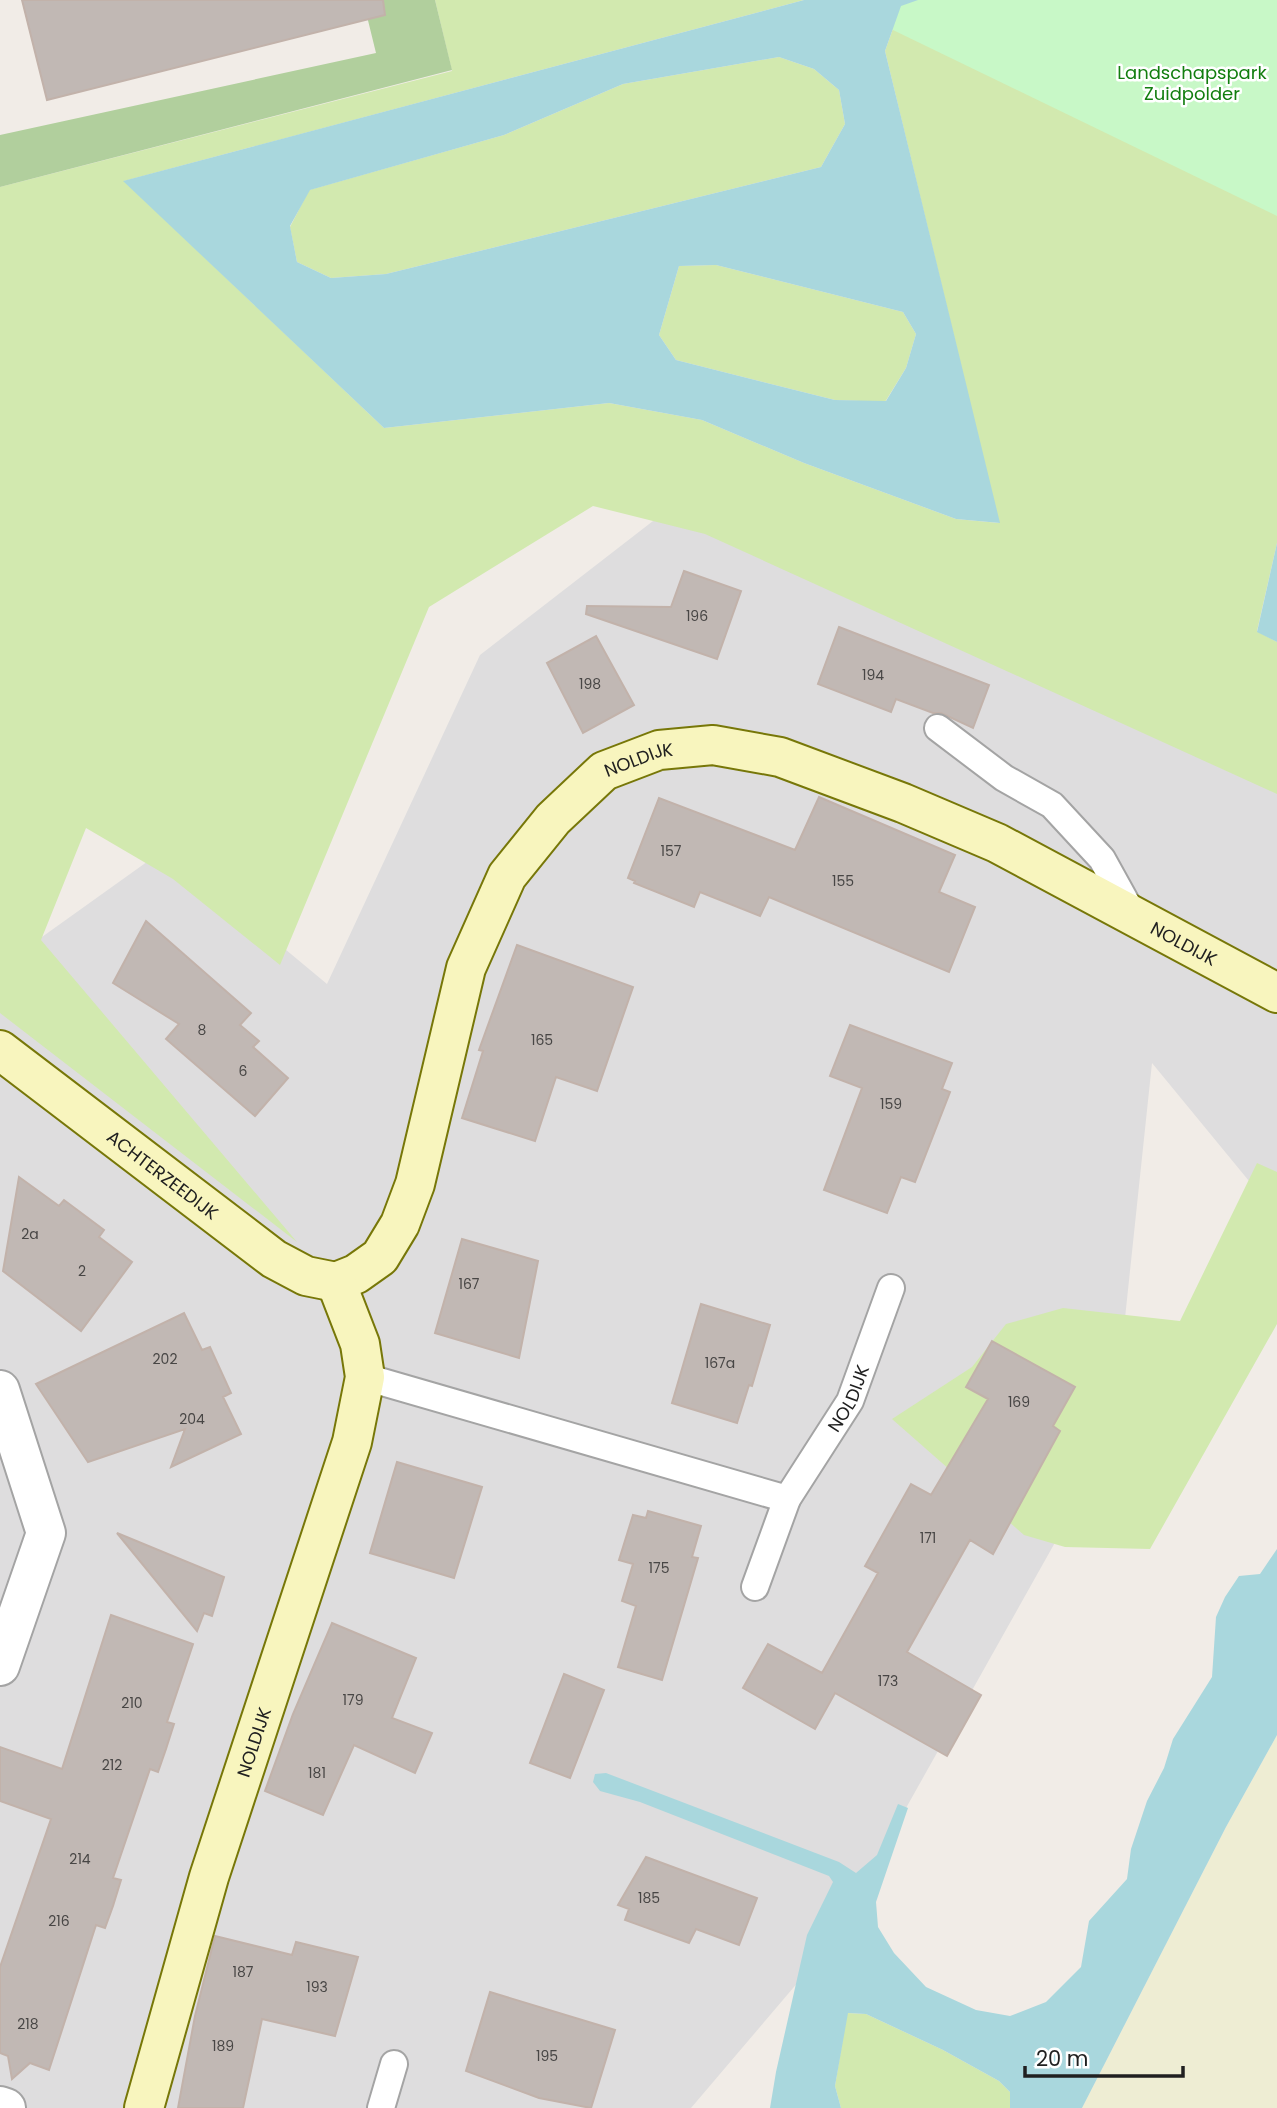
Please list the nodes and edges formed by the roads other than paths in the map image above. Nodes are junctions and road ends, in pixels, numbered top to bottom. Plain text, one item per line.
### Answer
1 (938, 728) dead end
2 (1133, 915) junction
3 (1277, 993) edge
4 (0, 1050) edge
5 (336, 1282) junction
6 (891, 1288) dead end
7 (365, 1377) junction
8 (0, 1390) edge
9 (787, 1499) junction
10 (755, 1587) dead end
11 (0, 1666) edge
12 (394, 2064) dead end
13 (0, 2106) edge
14 (6, 2108) edge
15 (144, 2108) edge
16 (381, 2108) edge

1 - 2 lane
2 - 3 street, NOLDIJK
2 - 5 street, NOLDIJK
4 - 5 street, ACHTERZEEDIJK
5 - 7 street, NOLDIJK
6 - 9 lane, NOLDIJK
7 - 9 lane
7 - 15 street, NOLDIJK
8 - 11 street
9 - 10 lane, NOLDIJK
12 - 16 lane
13 - 14 street

